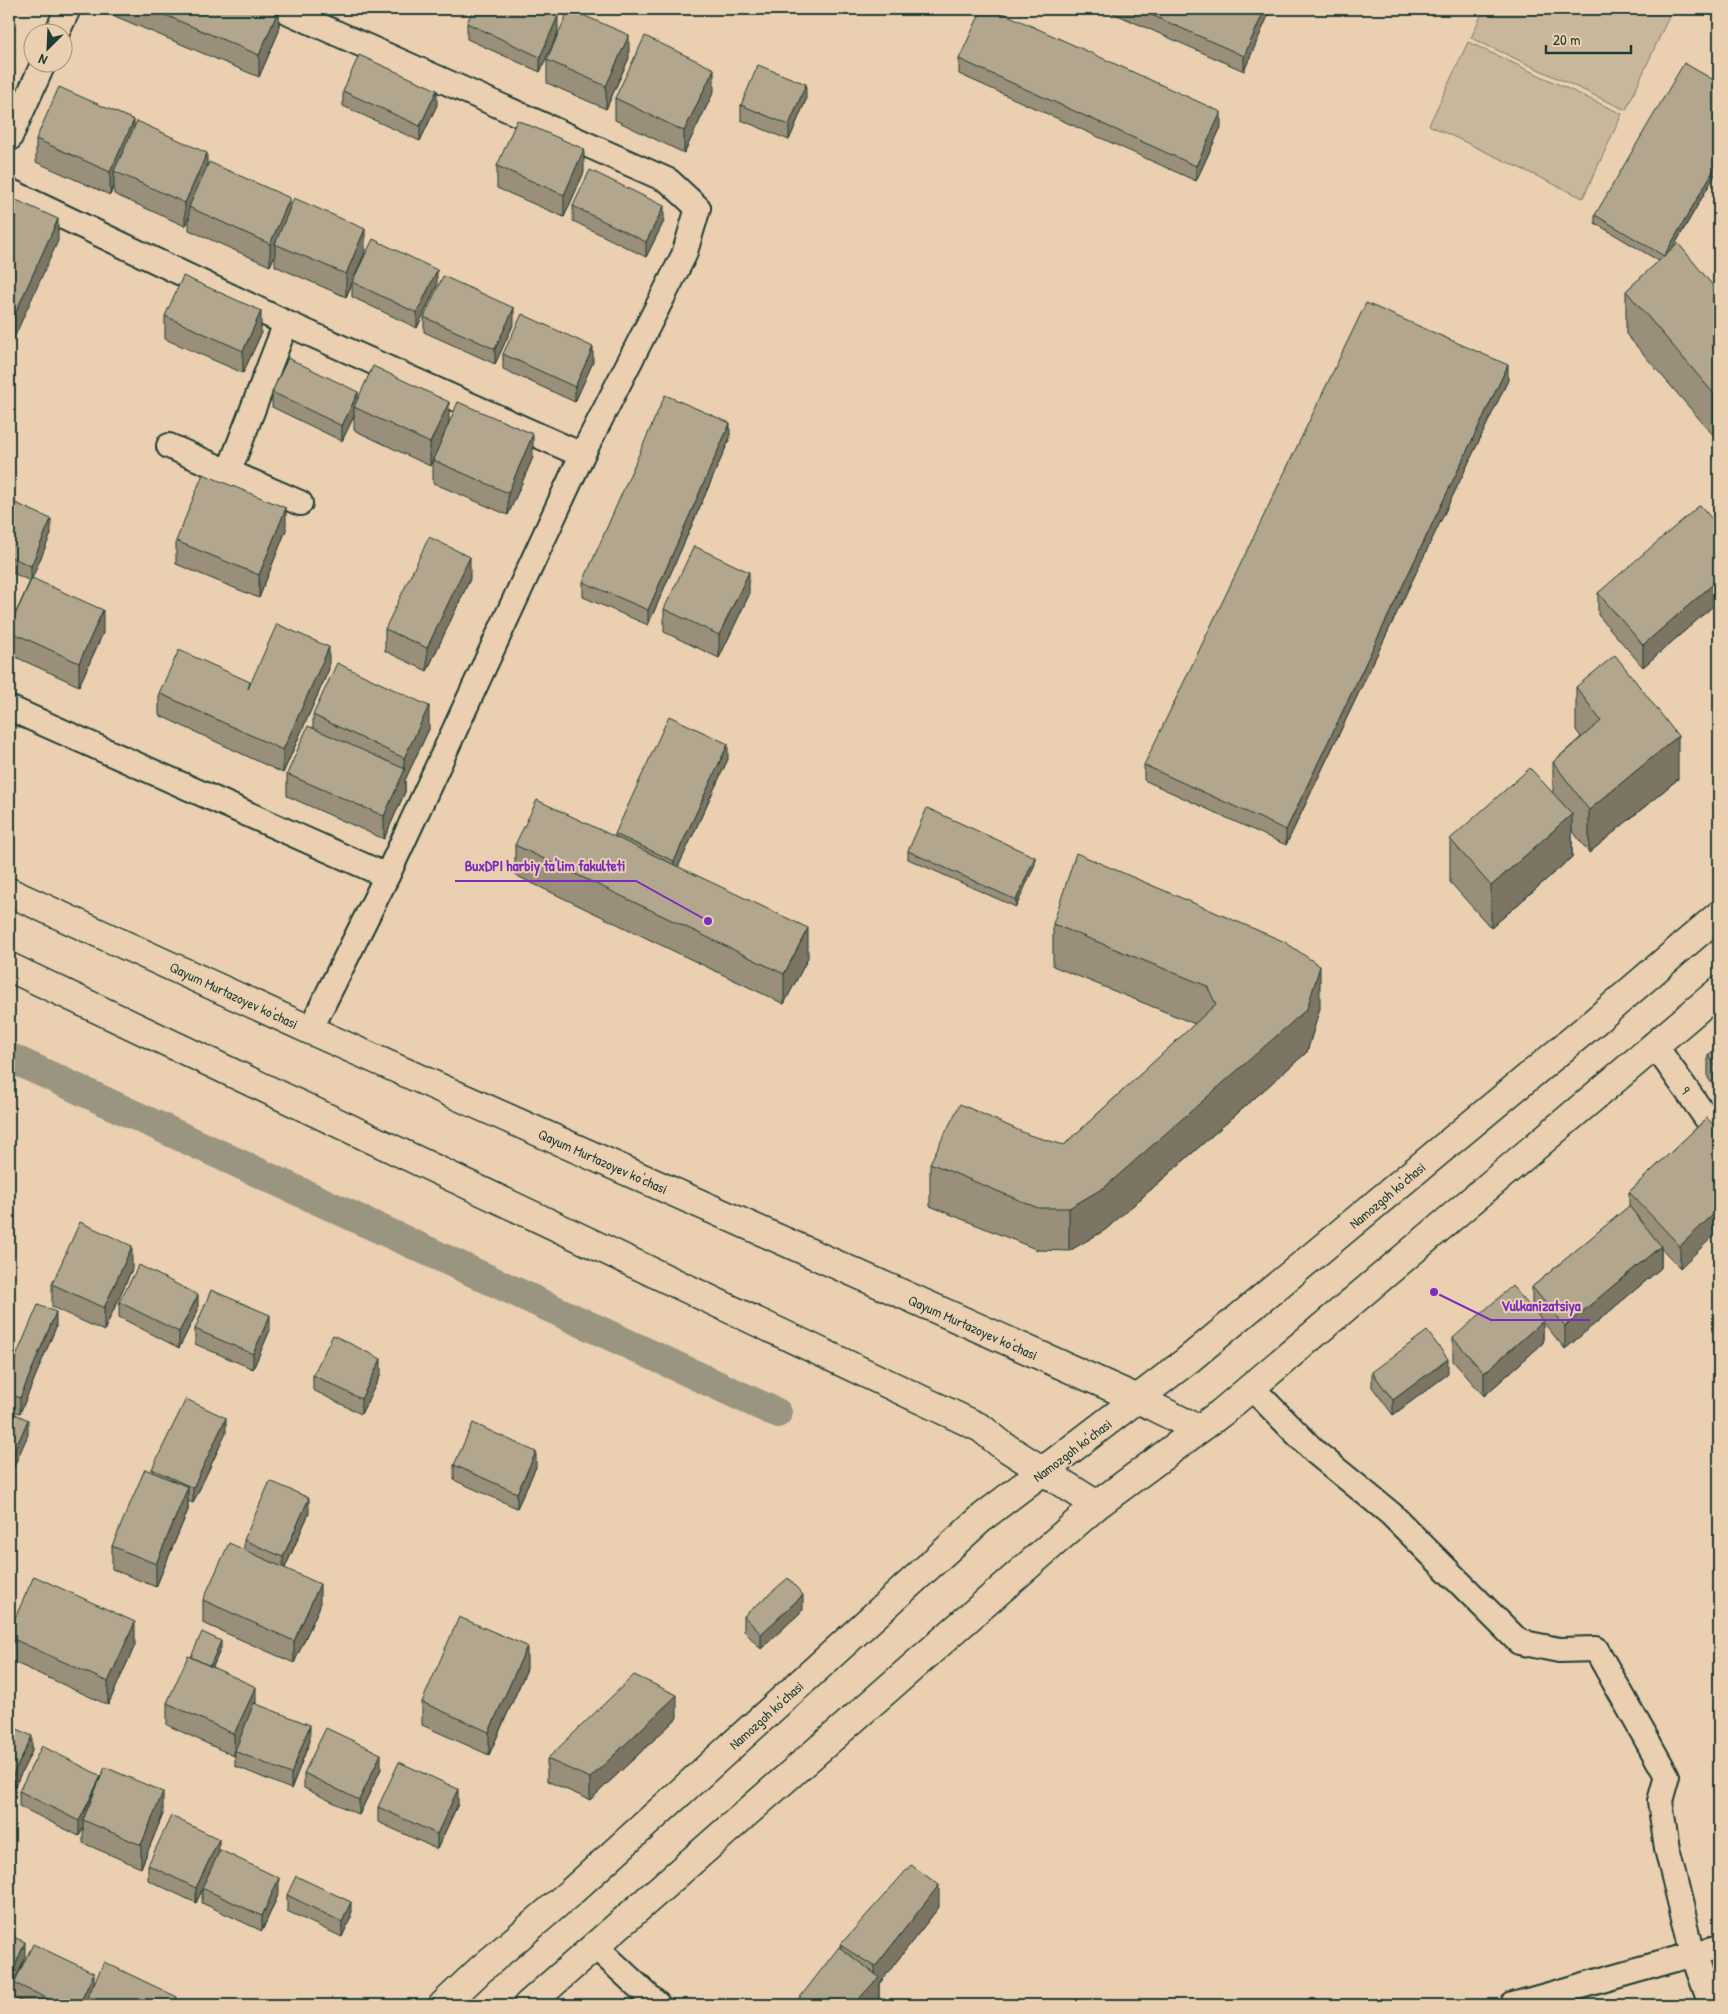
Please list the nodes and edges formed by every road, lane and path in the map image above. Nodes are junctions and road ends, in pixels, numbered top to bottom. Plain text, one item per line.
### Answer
1 (68, 9) edge
2 (282, 9) edge
3 (62, 22) edge
4 (39, 72) edge
5 (9, 139) edge
6 (9, 190) edge
7 (286, 323) junction
8 (169, 446) dead end
9 (582, 455) junction
10 (229, 471) junction
11 (300, 503) dead end
12 (9, 708) edge
13 (387, 876) junction
14 (9, 892) edge
15 (1719, 915) edge
16 (9, 967) edge
17 (1719, 991) edge
18 (310, 1030) junction
19 (1654, 1044) junction
20 (1719, 1136) edge
21 (1252, 1388) junction
22 (1138, 1399) junction
23 (1198, 1429) junction
24 (1044, 1471) junction
25 (1097, 1504) junction
26 (595, 1946) junction
27 (1719, 1947) edge
28 (1693, 1954) junction
29 (443, 2005) edge
30 (528, 2005) edge
31 (658, 2005) edge
32 (1513, 2005) edge
33 (1711, 2005) edge

1 - 3 street
2 - 9 street
4 - 5 street
6 - 7 street
7 - 9 street
7 - 10 street
8 - 10 street
9 - 13 street
10 - 11 street
12 - 13 street
13 - 18 street
14 - 18 main road, Qayum Murtazoyev ko'chasi
15 - 22 main road, Namozgoh ko'chasi
16 - 24 main road
17 - 19 main road
18 - 22 main road, Qayum Murtazoyev ko'chasi
19 - 20 street, 9
19 - 21 main road
21 - 23 main road
21 - 28 street
22 - 23 main road, Qayum Murtazoyev ko'chasi
22 - 24 main road, Namozgoh ko'chasi
23 - 25 main road
24 - 25 main road
24 - 29 main road, Namozgoh ko'chasi
25 - 26 main road
26 - 30 main road
26 - 31 street
27 - 28 street
28 - 32 street
28 - 33 street

